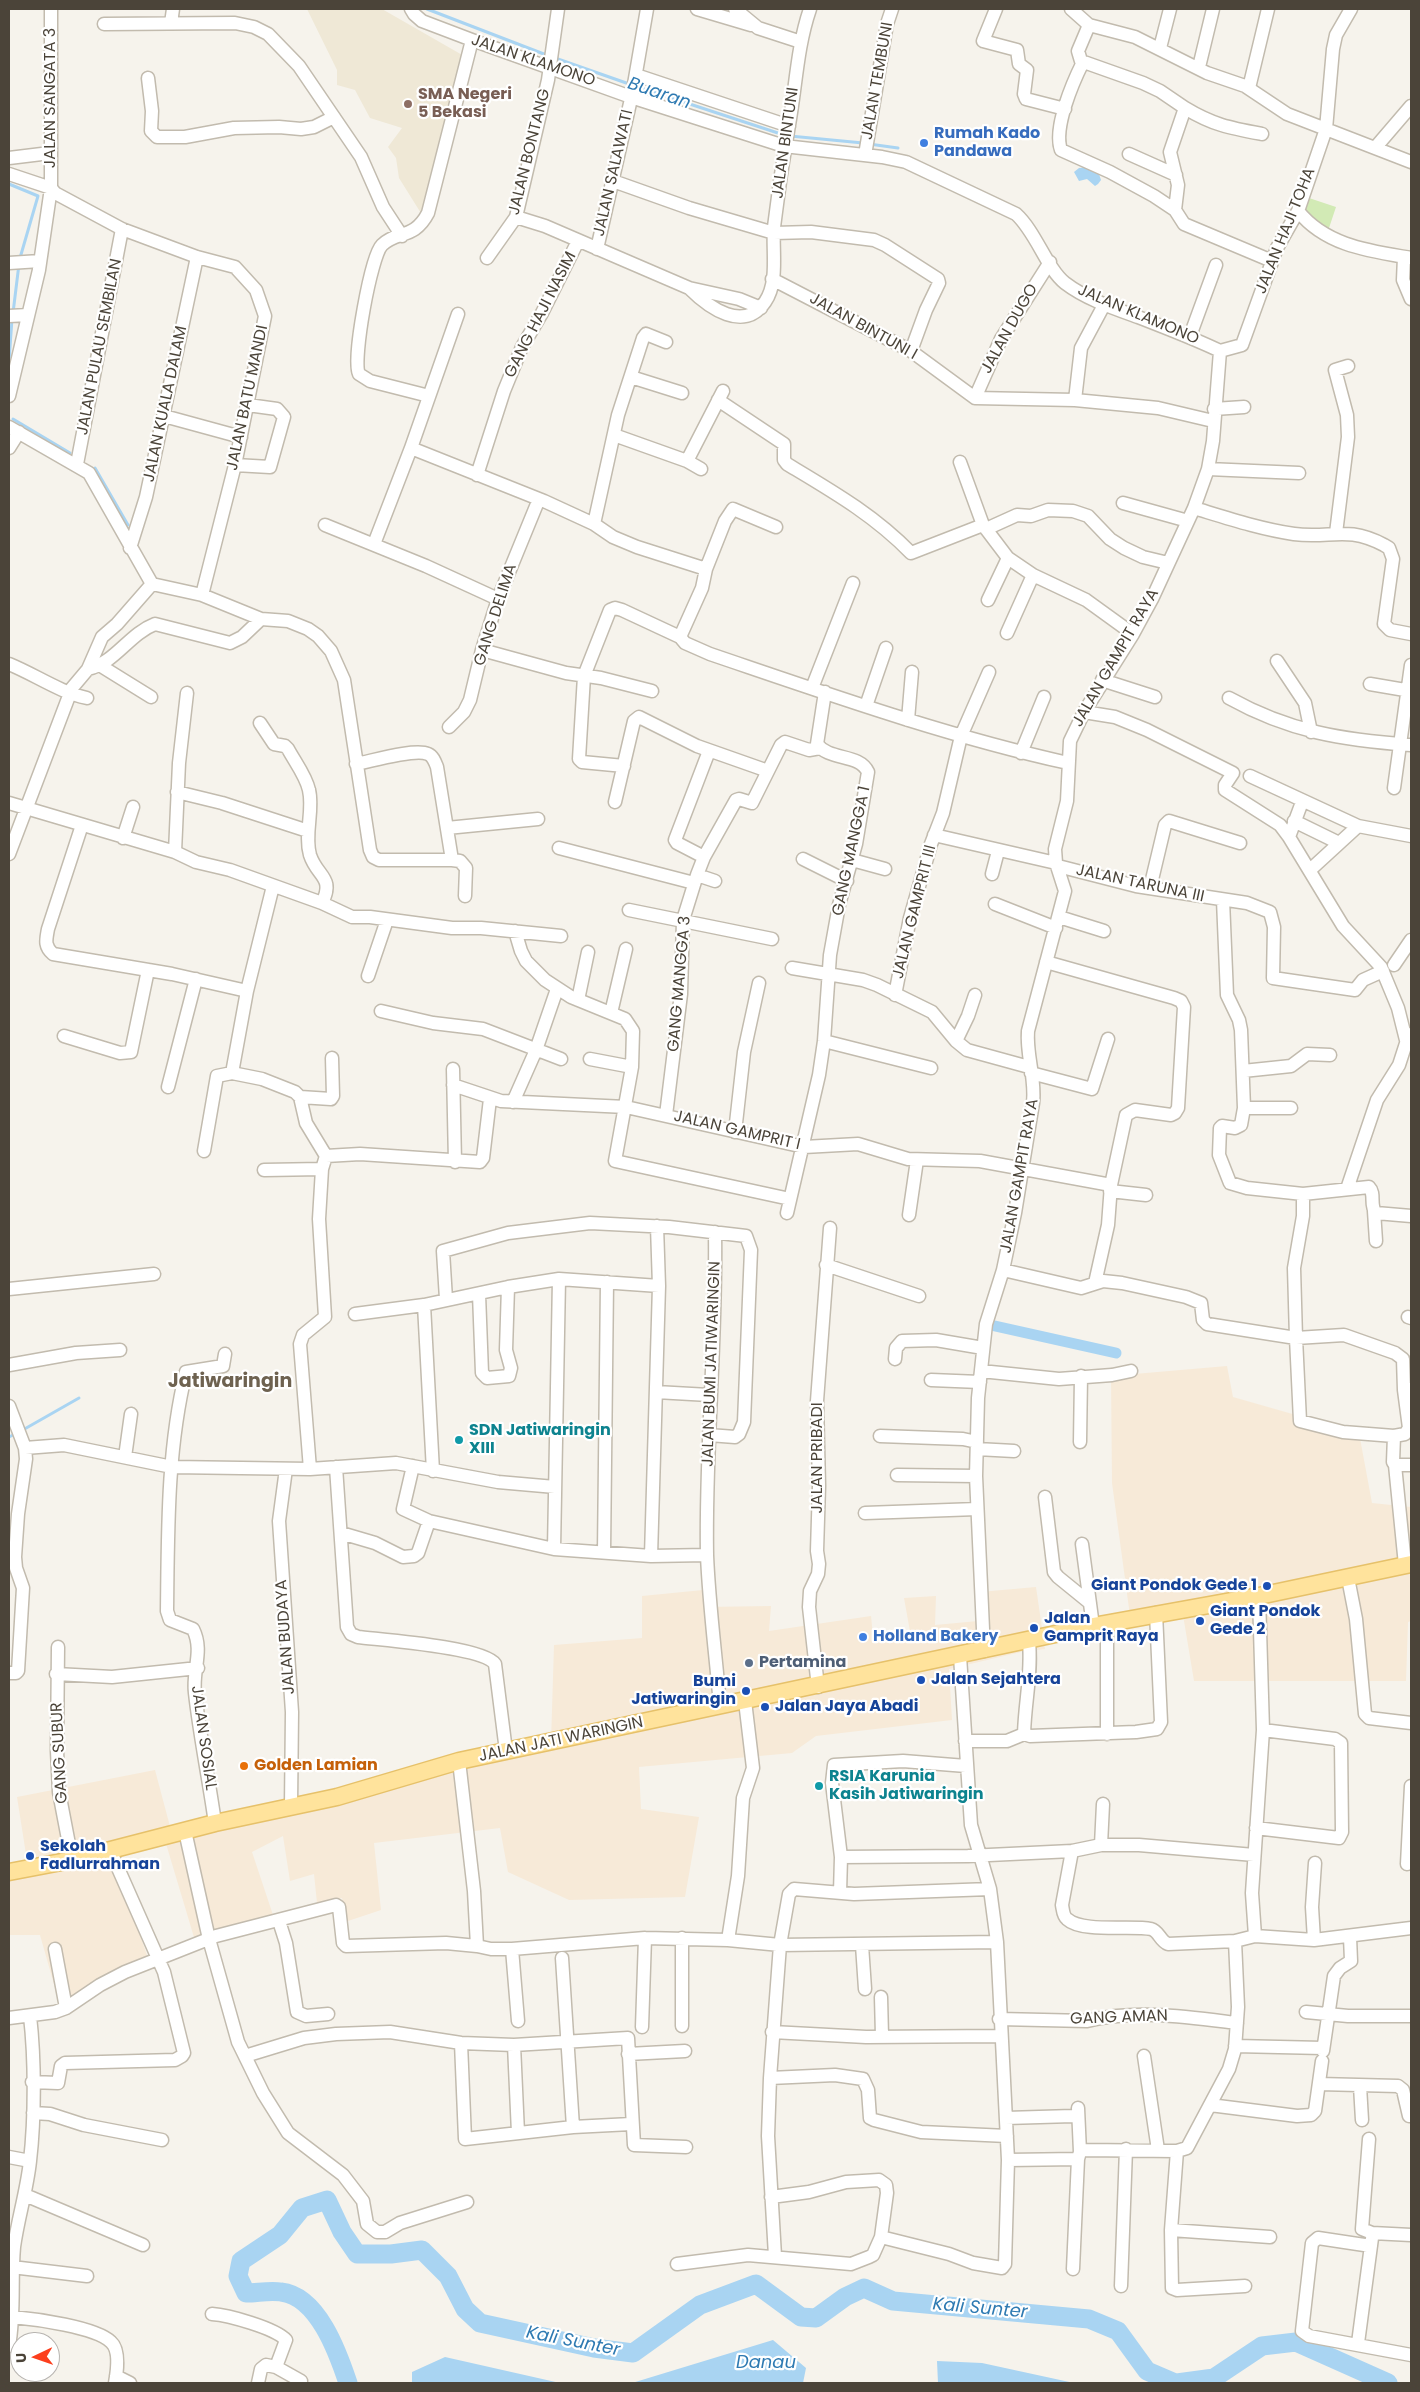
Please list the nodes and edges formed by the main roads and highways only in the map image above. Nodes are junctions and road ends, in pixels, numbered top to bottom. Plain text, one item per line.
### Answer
1 (1408, 1564) edge
2 (9, 1872) edge

1 - 2 main road, JALAN JATI WARINGIN

